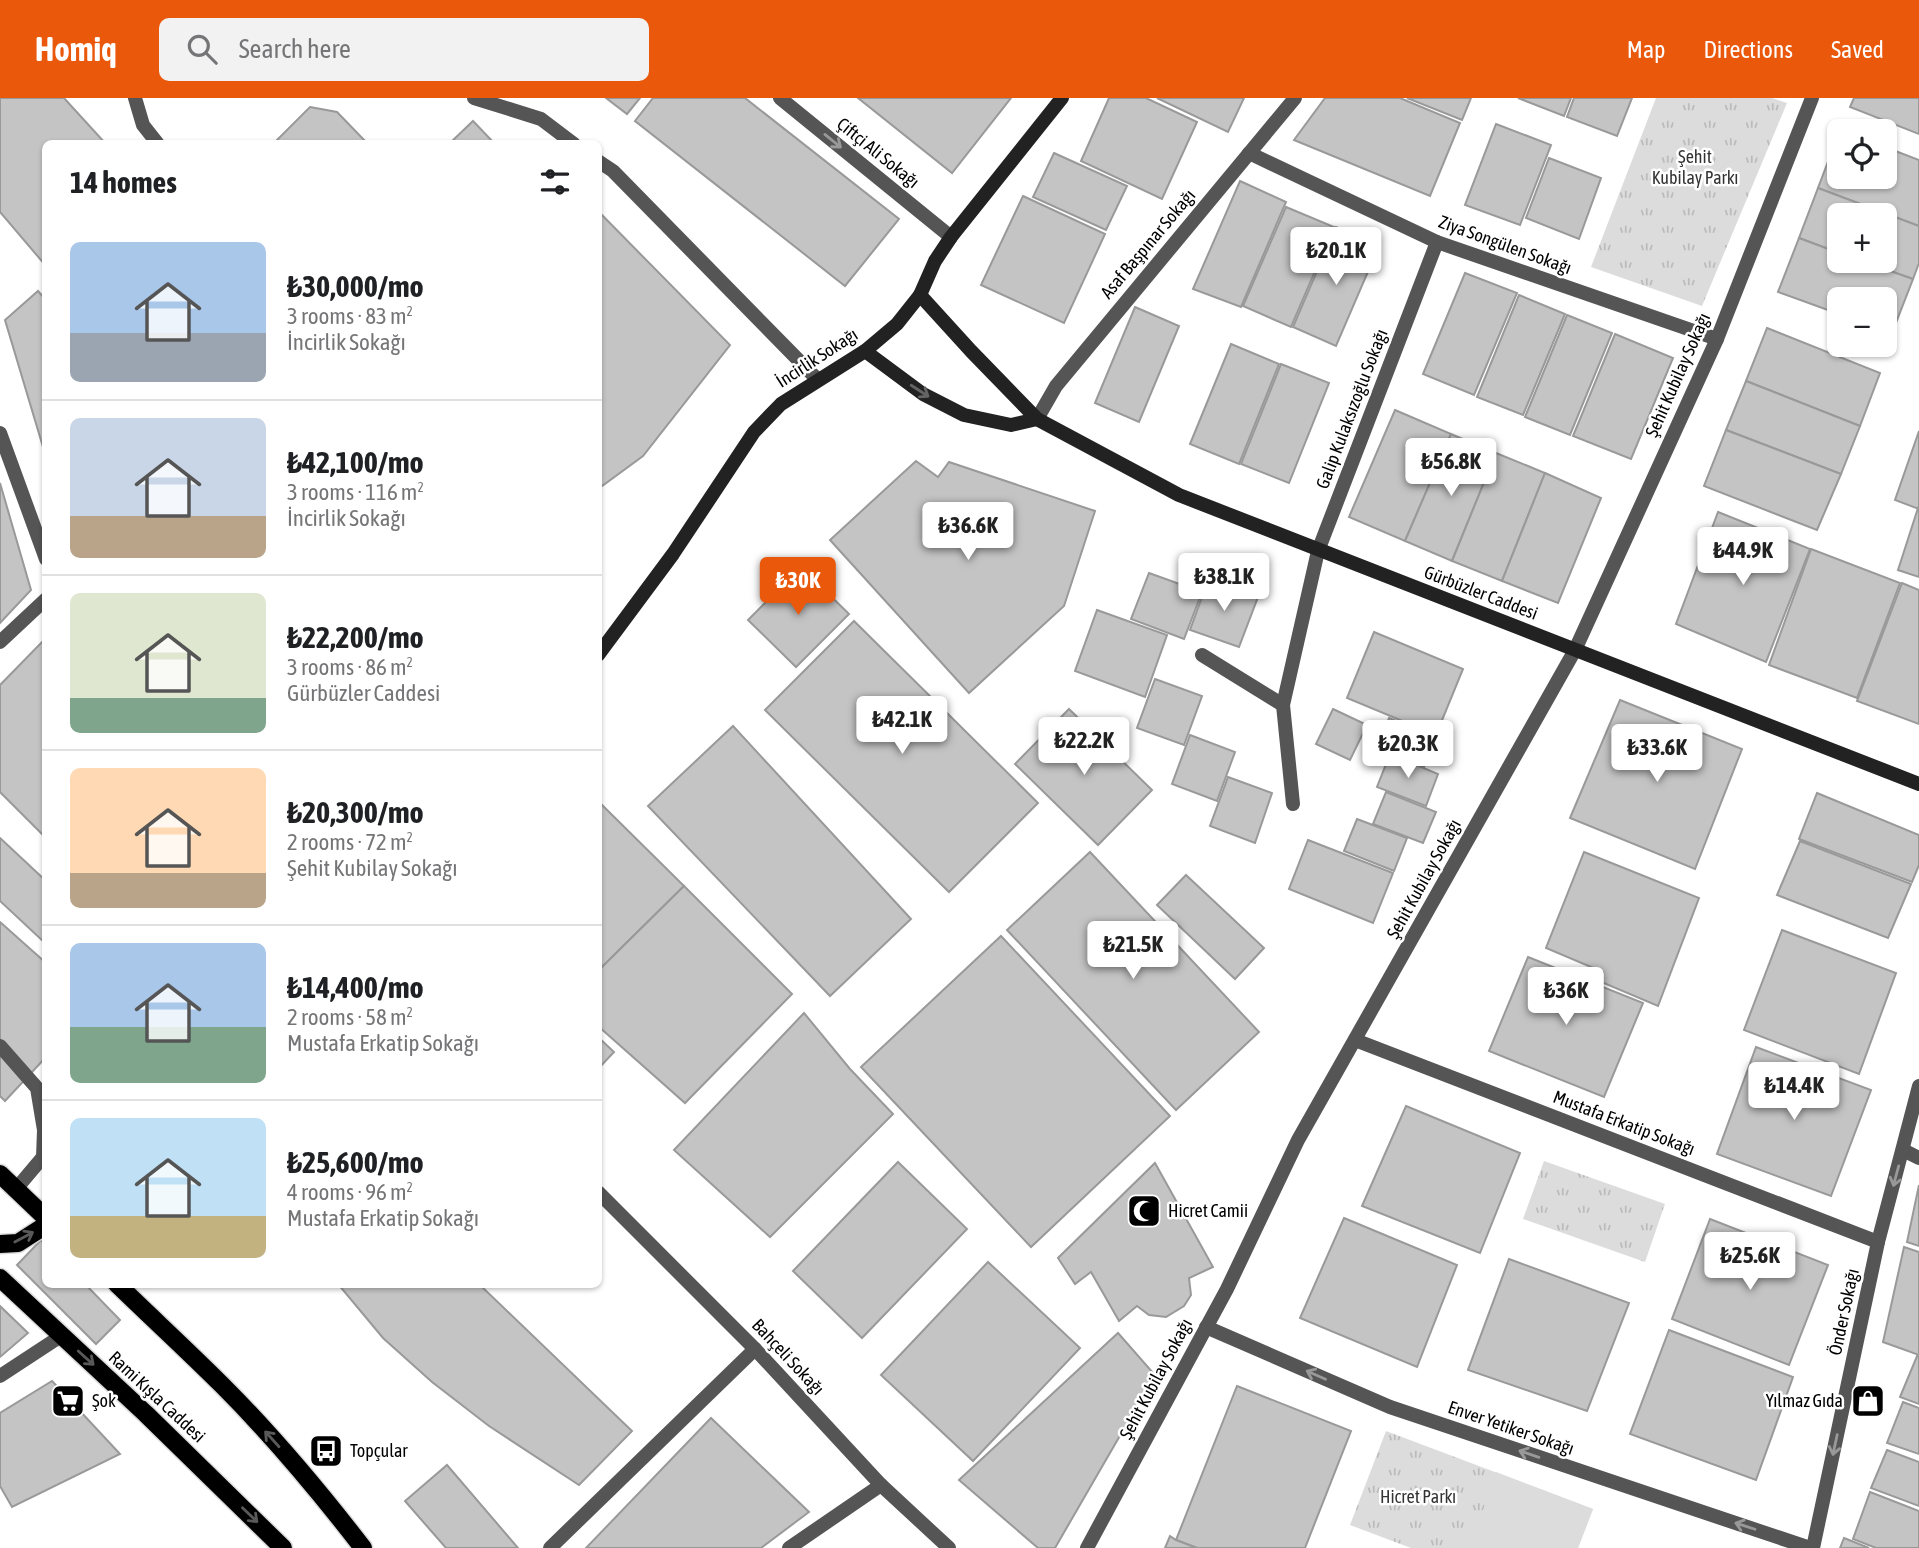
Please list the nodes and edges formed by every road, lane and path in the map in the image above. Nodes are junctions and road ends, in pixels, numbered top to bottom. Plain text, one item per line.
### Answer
1 (135, 98) edge
2 (474, 98) edge
3 (780, 98) edge
4 (1062, 98) edge
5 (1295, 98) edge
6 (1812, 98) edge
7 (155, 140) edge
8 (568, 140) edge
9 (1249, 153) junction
10 (602, 164) edge
11 (951, 237) junction
12 (1437, 242) junction
13 (920, 295) junction
14 (1717, 339) junction
15 (865, 351) junction
16 (817, 379) junction
17 (1037, 419) junction
18 (0, 433) edge
19 (42, 548) edge
20 (1318, 551) junction
21 (42, 602) edge
22 (0, 642) edge
23 (602, 650) edge
24 (1575, 650) junction
25 (1202, 655) dead end
26 (1283, 705) junction
27 (1919, 784) edge
28 (1293, 804) dead end
29 (1355, 1040) junction
30 (0, 1046) edge
31 (1919, 1086) edge
32 (42, 1118) edge
33 (1902, 1150) junction
34 (42, 1158) edge
35 (1919, 1158) edge
36 (0, 1174) edge
37 (16, 1189) junction
38 (602, 1196) edge
39 (42, 1214) edge
40 (42, 1227) edge
41 (1878, 1242) junction
42 (0, 1244) edge
43 (0, 1278) edge
44 (121, 1288) edge
45 (1206, 1327) junction
46 (61, 1336) junction
47 (755, 1349) junction
48 (0, 1376) edge
49 (881, 1485) junction
50 (284, 1548) edge
51 (363, 1548) edge
52 (550, 1548) edge
53 (789, 1548) edge
54 (949, 1548) edge
55 (1087, 1548) edge
56 (1811, 1548) edge

1 - 7 street
2 - 8 street
3 -> 11 street, Çiftçi Ali Sokağı
4 - 11 street, İncirlik Sokağı
5 - 9 street, Asaf Başpınar Sokağı
6 - 14 street, Şehit Kubilay Sokağı
9 - 12 street, Ziya Songülen Sokağı
9 - 17 street, Asaf Başpınar Sokağı
10 - 16 street
11 - 13 street, İncirlik Sokağı
12 - 14 street, Ziya Songülen Sokağı
12 - 20 street, Galip Kulaksızoğlu Sokağı
13 - 15 street, İncirlik Sokağı
13 - 17 street, Gürbüzler Caddesi
14 - 24 street, Şehit Kubilay Sokağı
15 - 16 street, İncirlik Sokağı
15 -> 17 street
16 - 23 street, İncirlik Sokağı
17 - 20 street, Gürbüzler Caddesi
18 - 19 street
20 - 24 street, Gürbüzler Caddesi
20 - 26 street, Galip Kulaksızoğlu Sokağı
21 - 22 street
24 - 27 street, Gürbüzler Caddesi
24 - 29 street, Şehit Kubilay Sokağı
25 - 26 street
26 - 28 street, Galip Kulaksızoğlu Sokağı
29 - 41 street, Mustafa Erkatip Sokağı
29 - 45 street, Şehit Kubilay Sokağı
30 - 32 street
31 - 33 street, Önder Sokağı
33 - 35 street
33 -> 41 street, Önder Sokağı
34 - 37 street
36 - 37 main road
37 - 39 main road
38 - 47 street, Bahçeli Sokağı
42 -> 40 main road
41 -> 56 street, Önder Sokağı
43 - 46 main road, Rami Kışla Caddesi
51 -> 44 main road
45 - 55 street, Şehit Kubilay Sokağı
56 -> 45 street, Enver Yetiker Sokağı
46 - 48 street
46 -> 50 main road, Rami Kışla Caddesi
47 - 49 street, Bahçeli Sokağı
47 - 52 street
49 - 53 street
49 - 54 street, Bahçeli Sokağı

